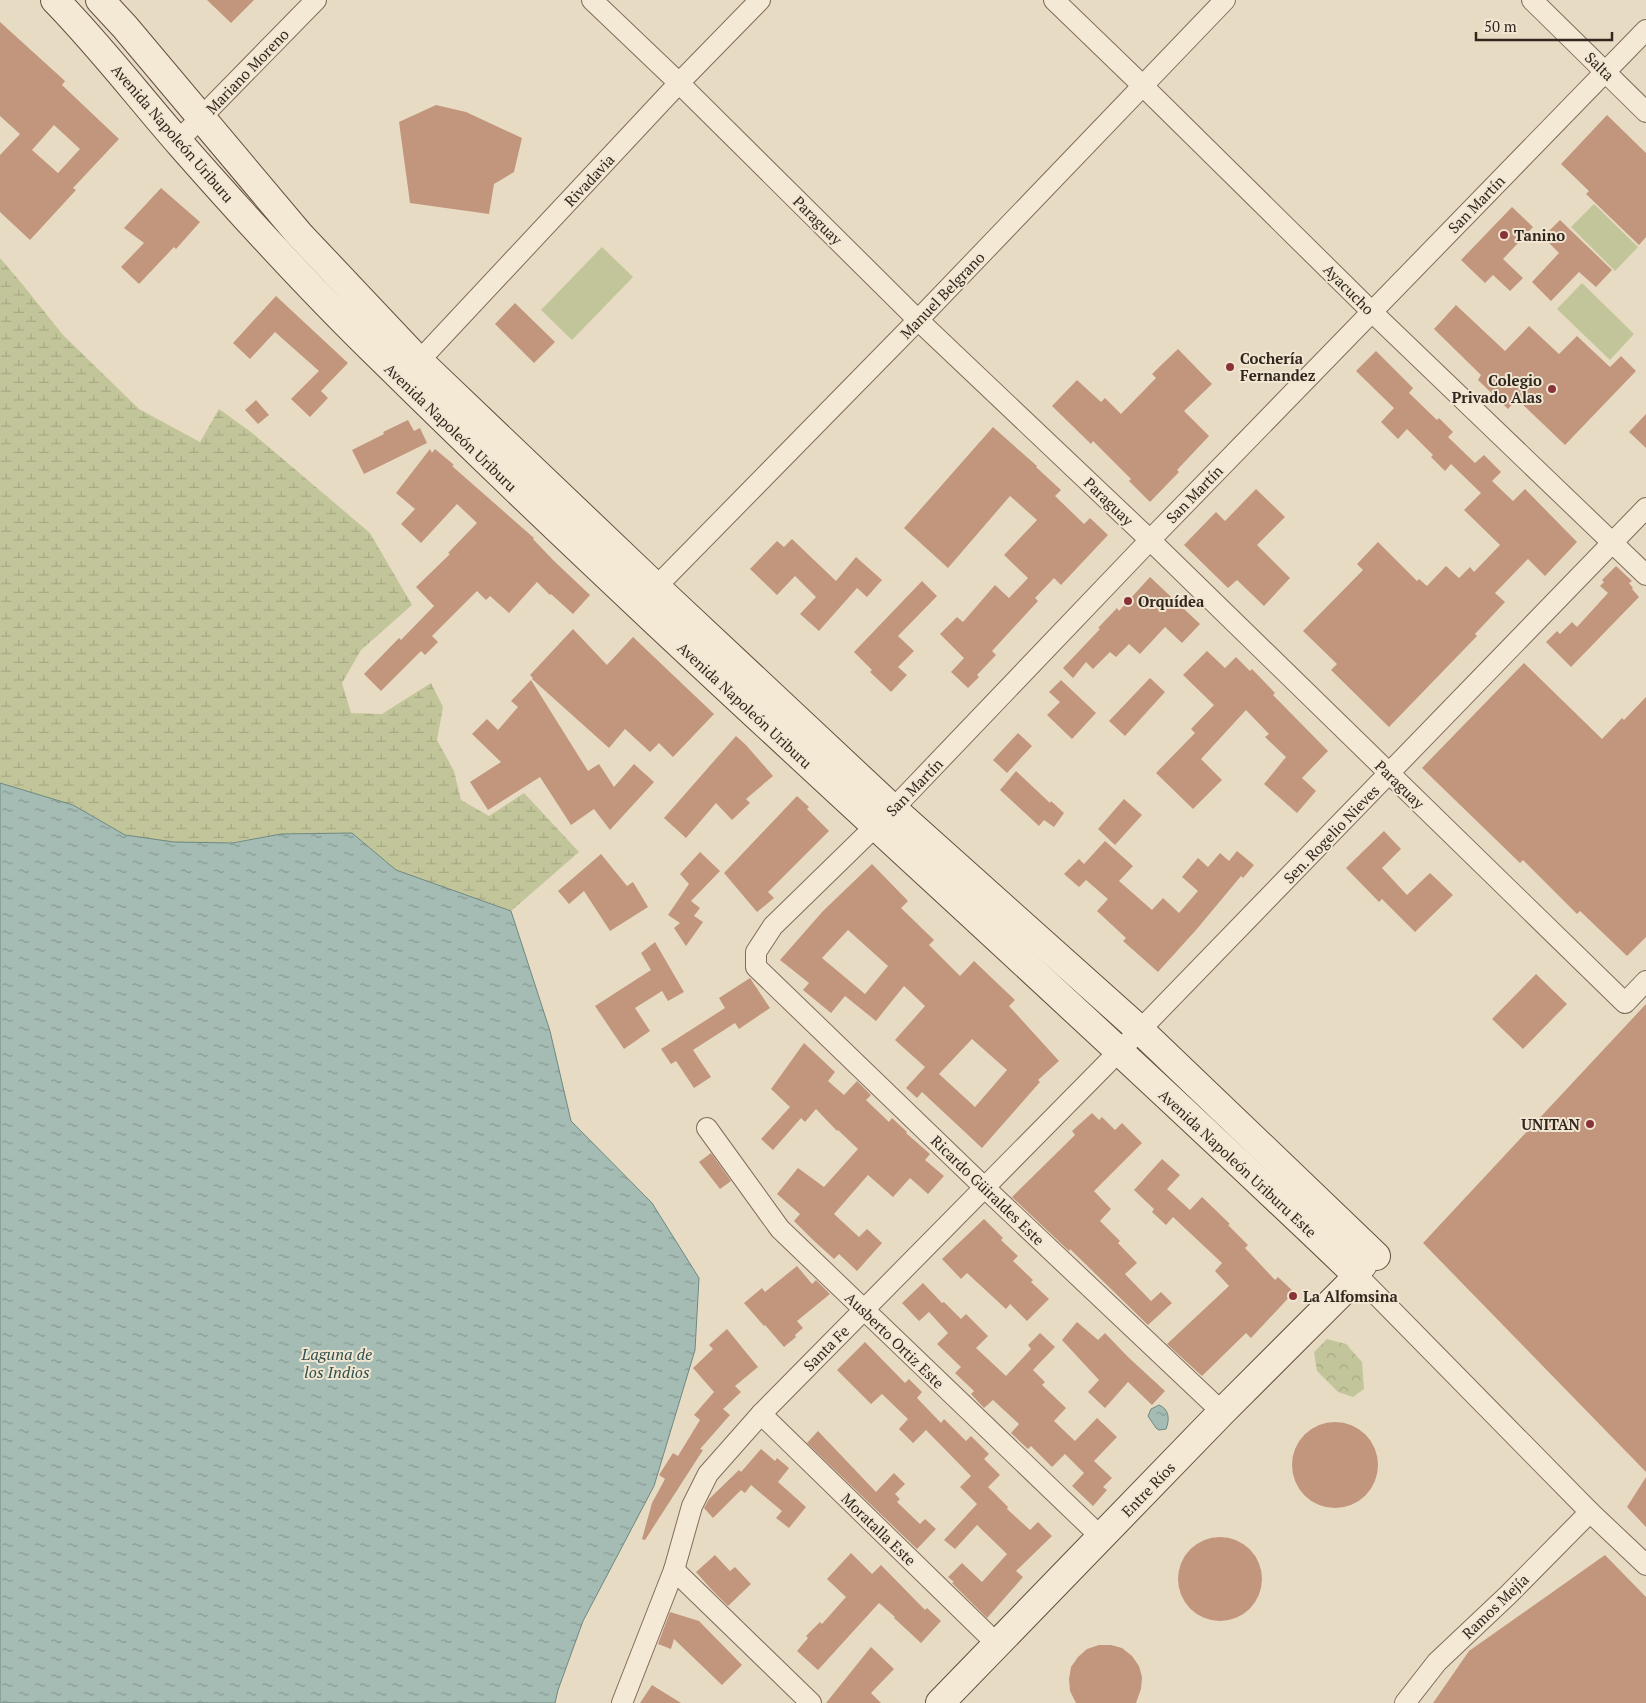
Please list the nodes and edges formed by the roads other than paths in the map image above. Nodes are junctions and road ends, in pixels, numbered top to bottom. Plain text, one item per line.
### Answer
1 (55, 0) edge
2 (100, 0) edge
3 (316, 0) edge
4 (592, 0) edge
5 (760, 0) edge
6 (1054, 0) edge
7 (1225, 0) edge
8 (1532, 0) edge
9 (1646, 30) edge
10 (1605, 72) junction
11 (679, 83) junction
12 (1143, 86) junction
13 (1646, 112) edge
14 (201, 119) junction
15 (178, 141) junction
16 (1372, 311) junction
17 (918, 320) junction
18 (419, 361) junction
19 (1646, 508) edge
20 (1150, 540) junction
21 (1612, 542) junction
22 (1646, 575) edge
23 (656, 587) junction
24 (1389, 773) junction
25 (884, 817) junction
26 (756, 967) joint
27 (1646, 982) edge
28 (1140, 1030) junction
29 (1120, 1051) junction
30 (707, 1128) dead end
31 (985, 1188) junction
32 (1376, 1256) joint
33 (1358, 1276) junction
34 (864, 1310) junction
35 (1222, 1412) junction
36 (761, 1414) junction
37 (1590, 1512) junction
38 (1101, 1537) junction
39 (1646, 1565) edge
40 (674, 1570) junction
41 (997, 1644) junction
42 (622, 1703) edge
43 (811, 1703) edge
44 (940, 1703) edge
45 (1405, 1703) edge

1 - 15 main road, Avenida Napoleón Uriburu
2 - 14 main road, Avenida Napoleón Uriburu
3 - 14 street, Mariano Moreno
4 - 11 street, Paraguay
5 - 11 street, Rivadavia
6 - 12 street, Ayacucho
7 - 12 street, Manuel Belgrano
8 - 10 street, Salta
9 - 10 street, San Martín
10 - 13 street, Salta
10 - 16 street, San Martín
11 - 17 street, Paraguay
11 - 18 street, Rivadavia
12 - 16 street, Ayacucho
12 - 17 street, Manuel Belgrano
14 - 15 street, Mariano Moreno
14 - 18 main road, Avenida Napoleón Uriburu
15 - 25 main road, Avenida Napoleón Uriburu
16 - 20 street, San Martín
16 - 21 street, Ayacucho
17 - 20 street, Paraguay
17 - 23 street, Manuel Belgrano
18 - 23 main road, Avenida Napoleón Uriburu
19 - 21 street, Sen. Rogelio Nieves
20 - 24 street, Paraguay
20 - 25 street, San Martín
21 - 22 street, Ayacucho
21 - 24 street, Sen. Rogelio Nieves
23 - 25 main road, Avenida Napoleón Uriburu
24 - 27 street, Paraguay
24 - 28 street, Sen. Rogelio Nieves
25 - 26 street, San Martín
25 - 28 main road, Avenida Napoleón Uriburu Este
25 - 29 main road, Avenida Napoleón Uriburu Este
26 - 31 street, Ricardo Güiraldes Este
28 - 29 street, Sen. Rogelio Nieves
28 - 32 main road, Avenida Napoleón Uriburu Este
29 - 31 street, Santa Fe
29 - 33 main road, Avenida Napoleón Uriburu Este
30 - 34 street, Ausberto Ortiz Este
31 - 34 street, Santa Fe
31 - 35 street, Ricardo Güiraldes Este
32 - 33 street
33 - 35 main road, Entre Ríos
33 - 37 street, Avenida Napoleón Uriburu Este
34 - 36 street, Santa Fe
34 - 38 street, Ausberto Ortiz Este
35 - 38 main road, Entre Ríos
36 - 40 street, Santa Fe
36 - 41 street, Moratalla Este
37 - 39 street, Avenida Napoleón Uriburu Este
37 - 45 street, Ramos Mejía
38 - 41 main road, Entre Ríos
40 - 42 street, Santa Fe
40 - 43 street
41 - 44 main road, Entre Ríos

